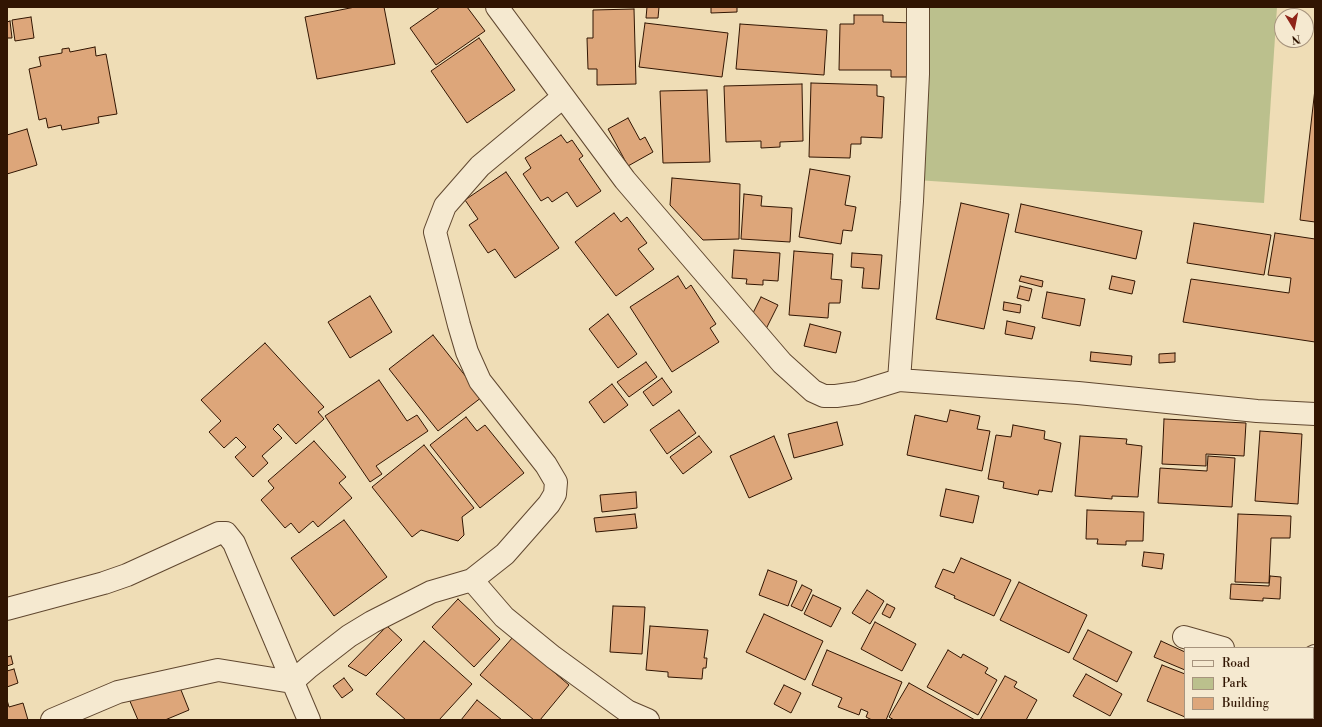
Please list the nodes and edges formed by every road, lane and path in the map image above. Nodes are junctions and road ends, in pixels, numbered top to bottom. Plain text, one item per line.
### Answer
1 (497, 7) edge
2 (918, 7) edge
3 (563, 97) junction
4 (899, 380) junction
5 (1315, 414) edge
6 (472, 580) junction
7 (7, 609) edge
8 (1184, 637) dead end
9 (1219, 647) edge
10 (292, 682) junction
11 (624, 716) edge
12 (52, 720) edge
13 (308, 720) edge
14 (648, 720) edge

1 - 3 street
2 - 4 street
3 - 4 street
3 - 6 street
4 - 5 street
6 - 10 street
6 - 11 street
7 - 10 street
8 - 9 street
10 - 12 street
10 - 13 street
11 - 14 street

